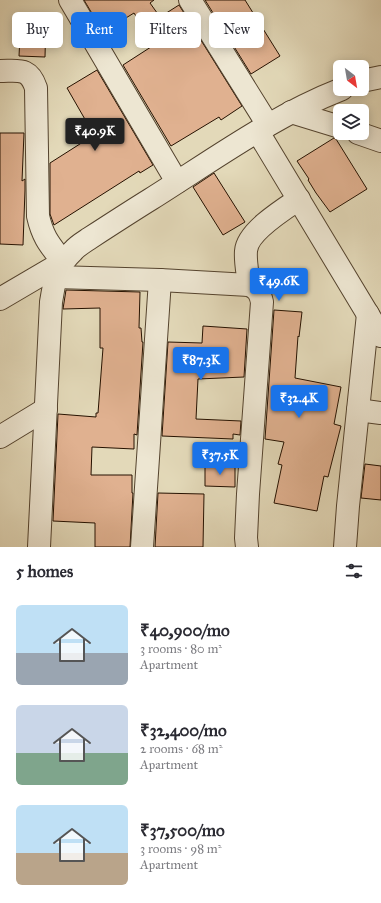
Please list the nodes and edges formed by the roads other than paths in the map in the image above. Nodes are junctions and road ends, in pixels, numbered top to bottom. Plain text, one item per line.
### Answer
1 (70, 0) edge
2 (190, 0) edge
3 (0, 71) edge
4 (381, 77) edge
5 (369, 80) edge
6 (333, 92) edge
7 (291, 112) junction
8 (333, 125) edge
9 (263, 128) junction
10 (369, 137) edge
11 (381, 141) edge
12 (177, 182) junction
13 (299, 199) junction
14 (59, 270) junction
15 (160, 280) junction
16 (249, 285) junction
17 (0, 299) edge
18 (368, 314) junction
19 (381, 336) edge
20 (46, 409) junction
21 (358, 410) junction
22 (381, 413) edge
23 (0, 437) edge
24 (39, 547) edge
25 (142, 547) edge
26 (247, 547) edge
27 (345, 547) edge

1 - 12 street
2 - 9 street
3 - 14 street
4 - 5 street
6 - 7 street
7 - 8 street
7 - 9 street
9 - 12 street
9 - 13 street
10 - 11 street
12 - 14 street
13 - 16 street
13 - 18 street
14 - 15 street
14 - 17 street
14 - 20 street
15 - 16 street
15 - 25 street
16 - 26 street
18 - 19 street
18 - 21 street
20 - 23 street
20 - 24 street
21 - 22 street
21 - 27 street

